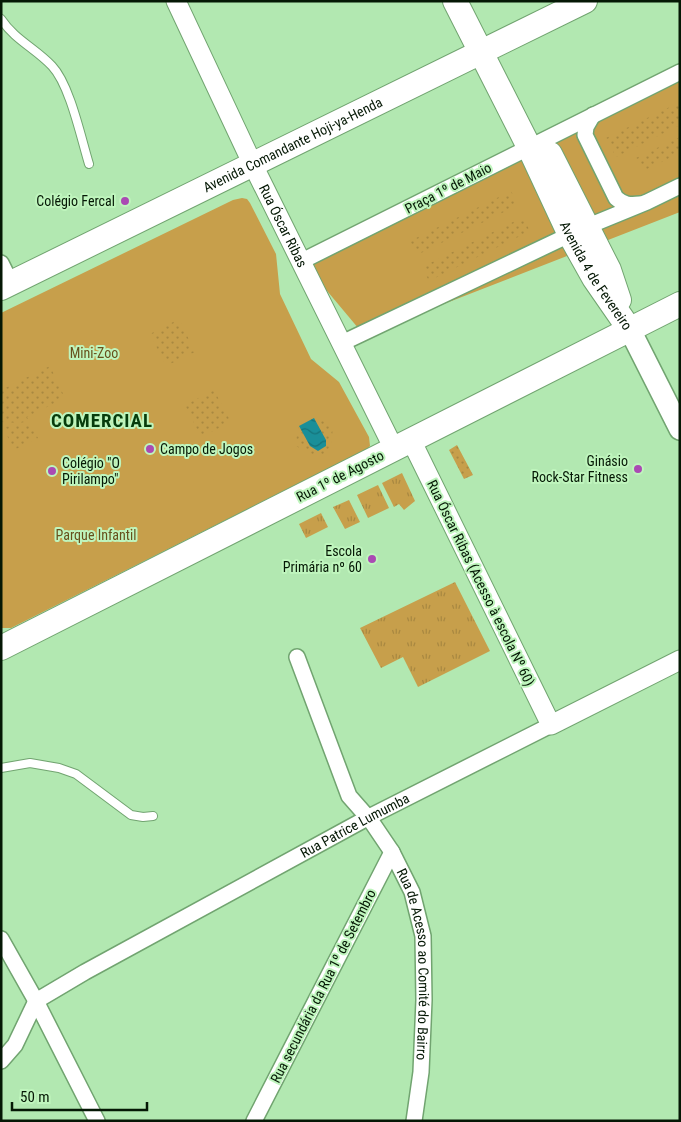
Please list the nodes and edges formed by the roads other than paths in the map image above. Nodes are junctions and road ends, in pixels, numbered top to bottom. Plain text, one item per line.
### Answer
1 (176, 1) edge
2 (455, 1) edge
3 (473, 1) edge
4 (585, 1) edge
5 (1, 19) edge
6 (488, 49) junction
7 (680, 72) edge
8 (593, 115) junction
9 (536, 144) junction
10 (89, 164) dead end
11 (253, 165) junction
12 (680, 186) edge
13 (647, 202) junction
14 (578, 231) junction
15 (302, 261) junction
16 (5, 278) edge
17 (680, 304) edge
18 (630, 330) junction
19 (342, 343) junction
20 (680, 429) edge
21 (402, 444) junction
22 (1, 648) edge
23 (297, 657) dead end
24 (680, 660) edge
25 (551, 725) junction
26 (1, 768) edge
27 (154, 816) dead end
28 (369, 817) junction
29 (392, 852) junction
30 (1, 939) edge
31 (36, 1001) junction
32 (1, 1061) edge
33 (98, 1121) edge
34 (254, 1121) edge
35 (414, 1121) edge

1 - 11 street, Rua Óscar Ribas
2 - 6 main road, Avenida 4 de Fevereiro
3 - 6 main road, Avenida 4 de Fevereiro
4 - 6 main road, Avenida Comandante Hoji-ya-Henda
5 - 10 lane
6 - 9 main road, Avenida 4 de Fevereiro
6 - 11 main road, Avenida Comandante Hoji-ya-Henda
7 - 8 street, Praça 1º de Maio
8 - 9 street, Praça 1º de Maio
8 - 13 street
9 - 14 main road, Avenida 4 de Fevereiro
9 - 15 street, Praça 1º de Maio
11 - 15 street, Rua Óscar Ribas
11 - 16 main road, Avenida Comandante Hoji-ya-Henda
12 - 13 street
13 - 14 street
14 - 18 main road, Avenida 4 de Fevereiro
14 - 19 street
15 - 19 street, Rua Óscar Ribas
17 - 18 main road, Rua 1º de Agosto
18 - 20 main road
18 - 21 main road, Rua 1º de Agosto
19 - 21 street, Rua Óscar Ribas
21 - 22 main road, Rua 1º de Agosto
21 - 25 street, Rua Óscar Ribas (Acesso à escola Nº 60)
23 - 28 street, Rua de Acesso ao Comité do Bairro
24 - 25 street, Rua Patrice Lumumba
25 - 28 street, Rua Patrice Lumumba
26 - 27 lane
28 - 29 street, Rua de Acesso ao Comité do Bairro
28 - 31 street, Rua Patrice Lumumba
29 - 34 street, Rua secundária da Rua 1º de Setembro
29 - 35 street, Rua de Acesso ao Comité do Bairro
30 - 31 street
31 - 32 street
31 - 33 street

